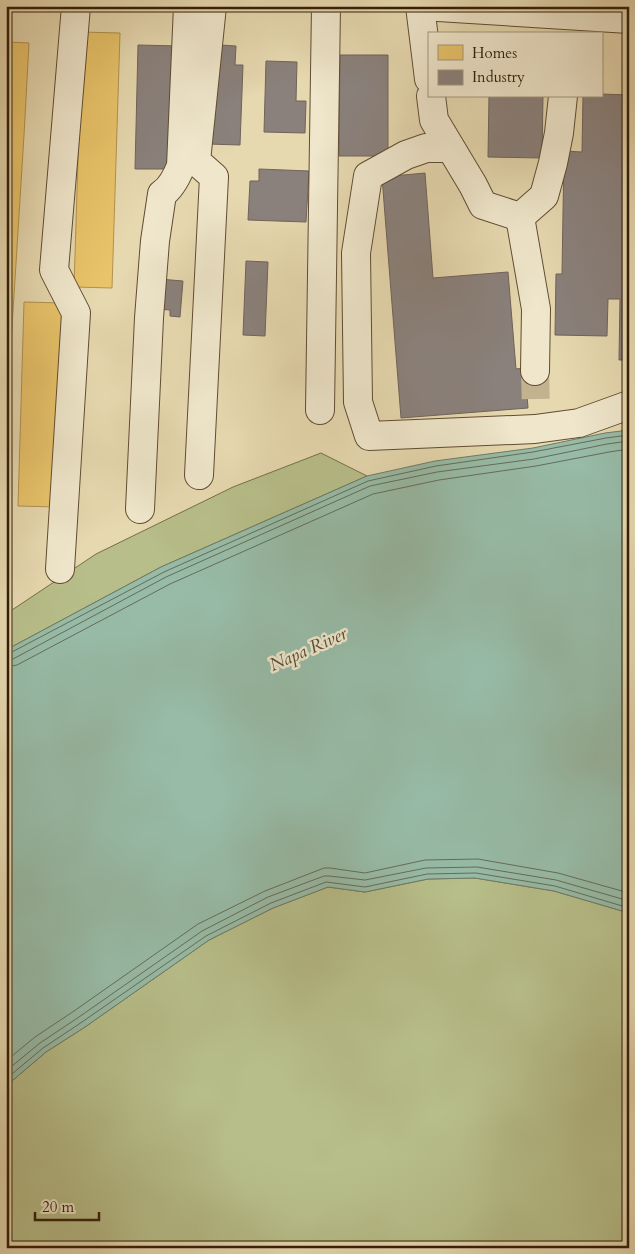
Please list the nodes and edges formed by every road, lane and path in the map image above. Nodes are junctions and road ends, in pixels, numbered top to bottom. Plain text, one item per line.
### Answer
1 (76, 6) edge
2 (188, 6) edge
3 (212, 6) edge
4 (326, 6) edge
5 (421, 6) edge
6 (629, 20) edge
7 (567, 25) edge
8 (428, 71) edge
9 (431, 98) edge
10 (563, 98) edge
11 (450, 148) junction
12 (520, 217) junction
13 (535, 371) tunnel mouth
14 (629, 405) edge
15 (320, 410) dead end
16 (199, 475) dead end
17 (140, 509) dead end
18 (60, 570) dead end

1 - 18 street
2 - 17 street
3 - 16 street
4 - 15 street
5 - 7 street
5 - 8 street
6 - 7 street
9 - 11 street
10 - 12 street
11 - 12 street
11 - 14 street
12 - 13 street

